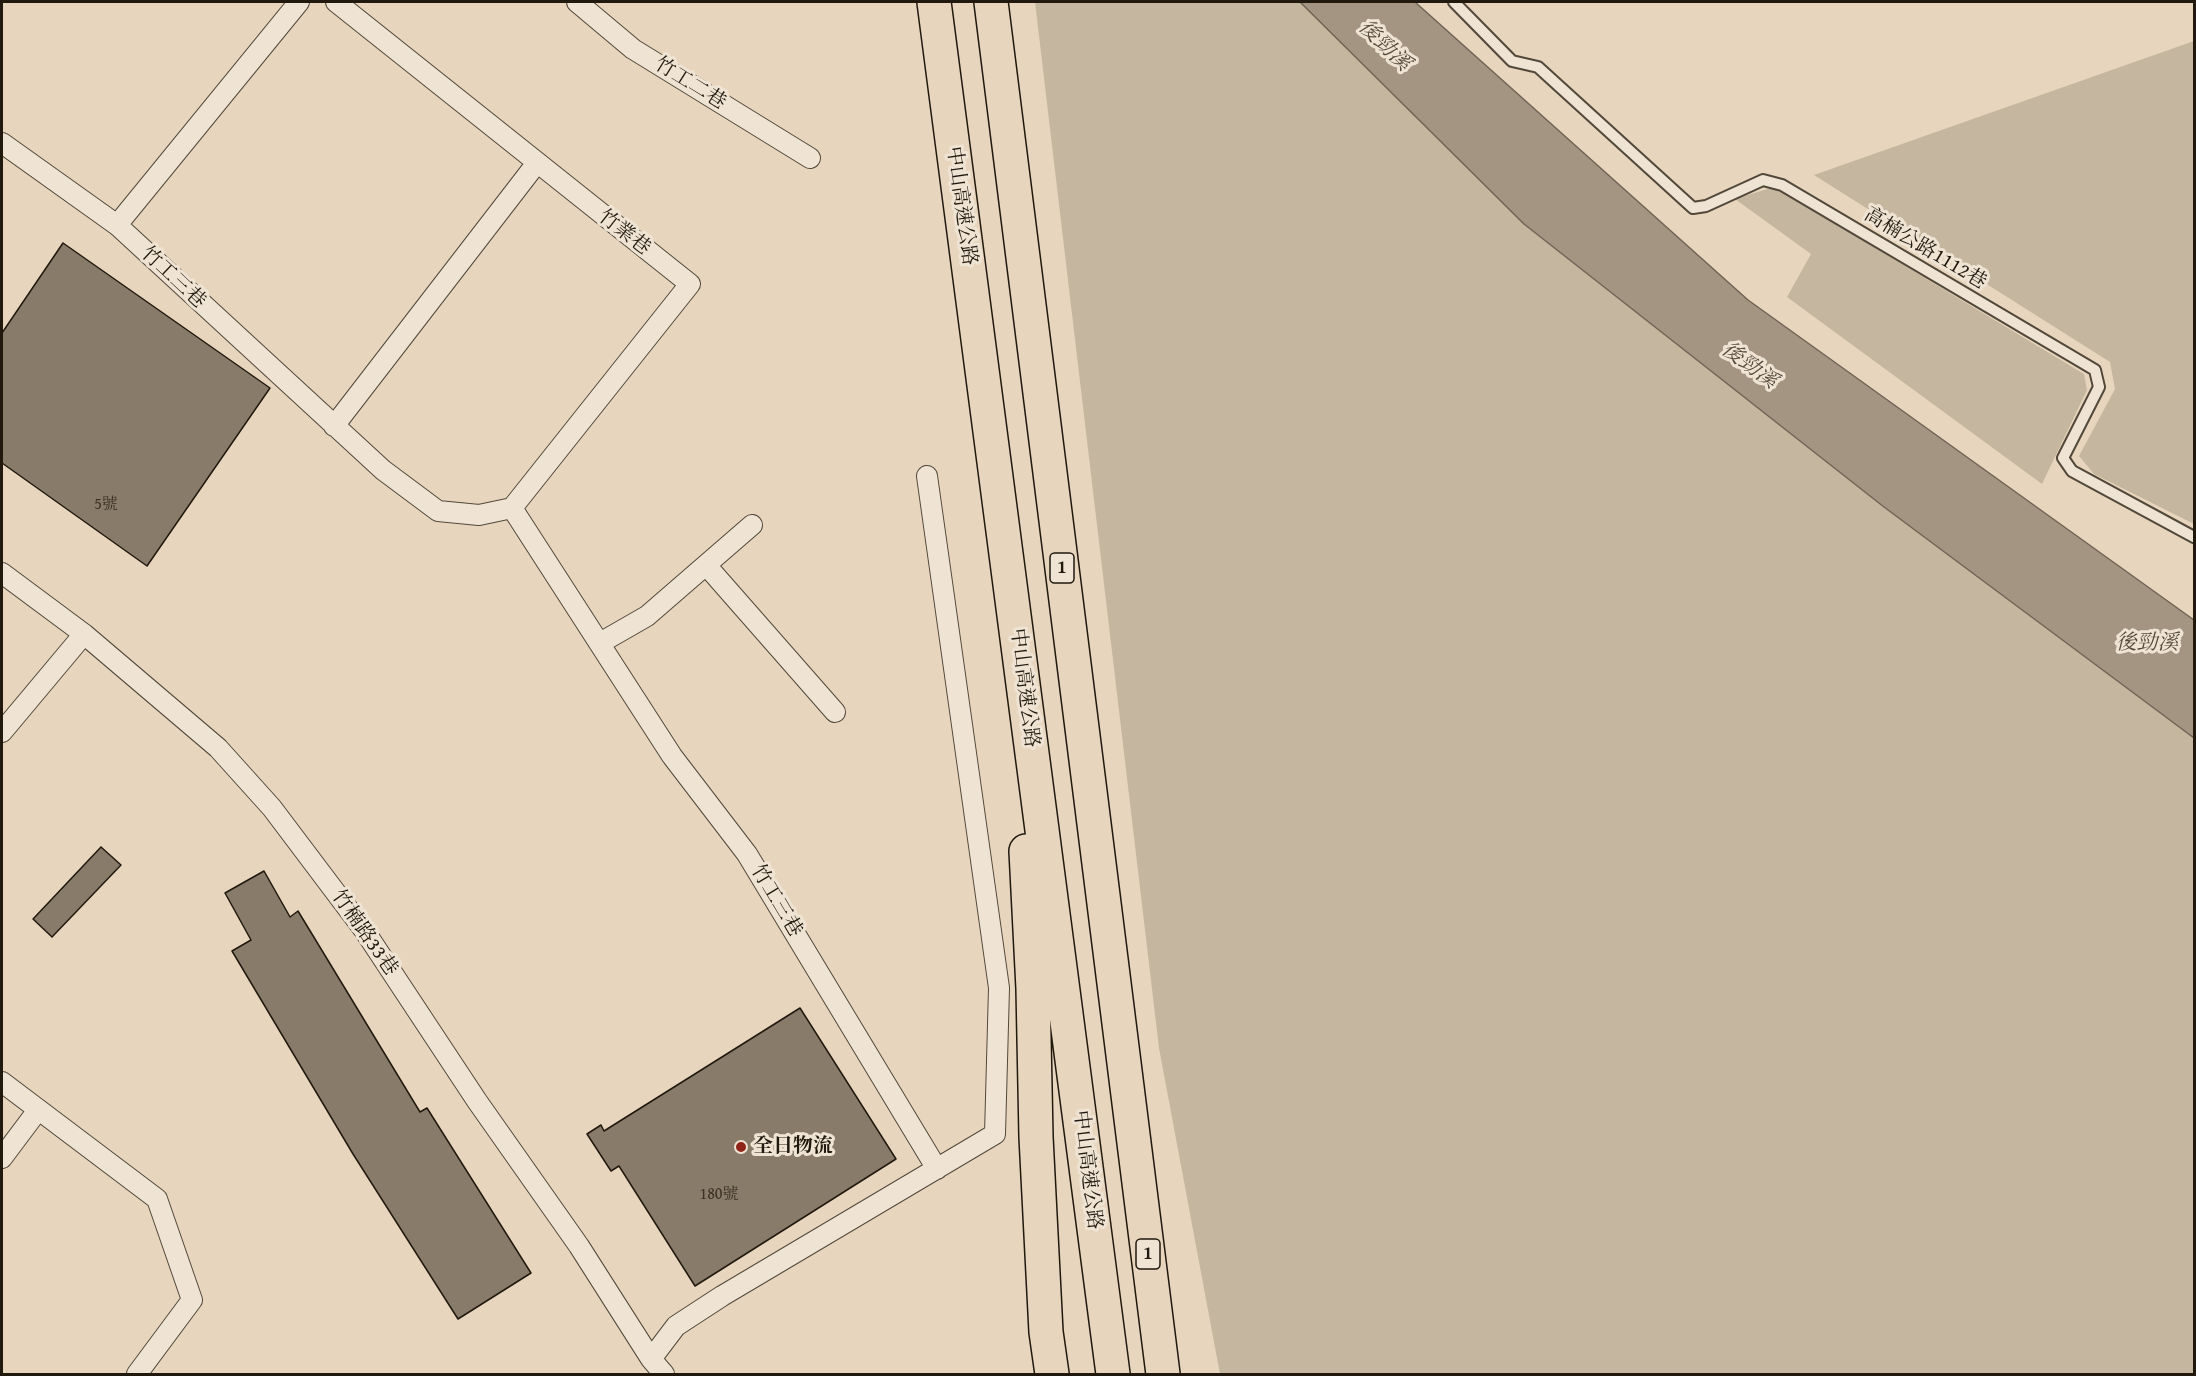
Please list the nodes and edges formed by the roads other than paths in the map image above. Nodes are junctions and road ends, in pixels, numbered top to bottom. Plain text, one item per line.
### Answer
1 (299, 2) edge
2 (336, 2) edge
3 (577, 2) edge
4 (934, 2) edge
5 (991, 2) edge
6 (1454, 2) edge
7 (2, 143) edge
8 (810, 158) dead end
9 (536, 164) junction
10 (117, 225) junction
11 (334, 426) junction
12 (927, 476) dead end
13 (512, 508) junction
14 (752, 525) dead end
15 (2194, 537) edge
16 (706, 565) junction
17 (2, 573) edge
18 (1012, 588) junction
19 (84, 634) junction
20 (600, 643) junction
21 (835, 712) dead end
22 (2, 732) edge
23 (2, 1082) edge
24 (38, 1110) junction
25 (1132, 1134) junction
26 (2, 1158) edge
27 (937, 1169) junction
28 (651, 1359) junction
29 (137, 1374) edge
30 (664, 1374) edge
31 (1052, 1374) edge
32 (1113, 1374) edge
33 (1163, 1374) edge
34 (1184, 1374) edge

1 - 10 street
2 - 9 street, 竹業巷
3 - 8 street, 竹工二巷
4 - 18 highway, 中山高速公路
5 - 25 highway, 1
6 - 15 lane, 高楠公路1112巷
7 - 10 street, 竹工三巷
9 - 11 street
9 - 13 street, 竹業巷
10 - 11 street, 竹工三巷
11 - 13 street, 竹工三巷
12 - 27 street
13 - 20 street, 竹工三巷
14 - 16 street
16 - 20 street
16 - 21 street
17 - 19 street, 竹楠路33巷
18 - 31 highway
18 - 32 highway, 中山高速公路
19 - 22 street
19 - 28 street, 竹楠路33巷
20 - 27 street, 竹工三巷
23 - 24 street
24 - 26 street
24 - 29 street
25 - 33 highway, 1
25 - 34 highway
27 - 28 street
28 - 30 street, 竹楠路33巷

